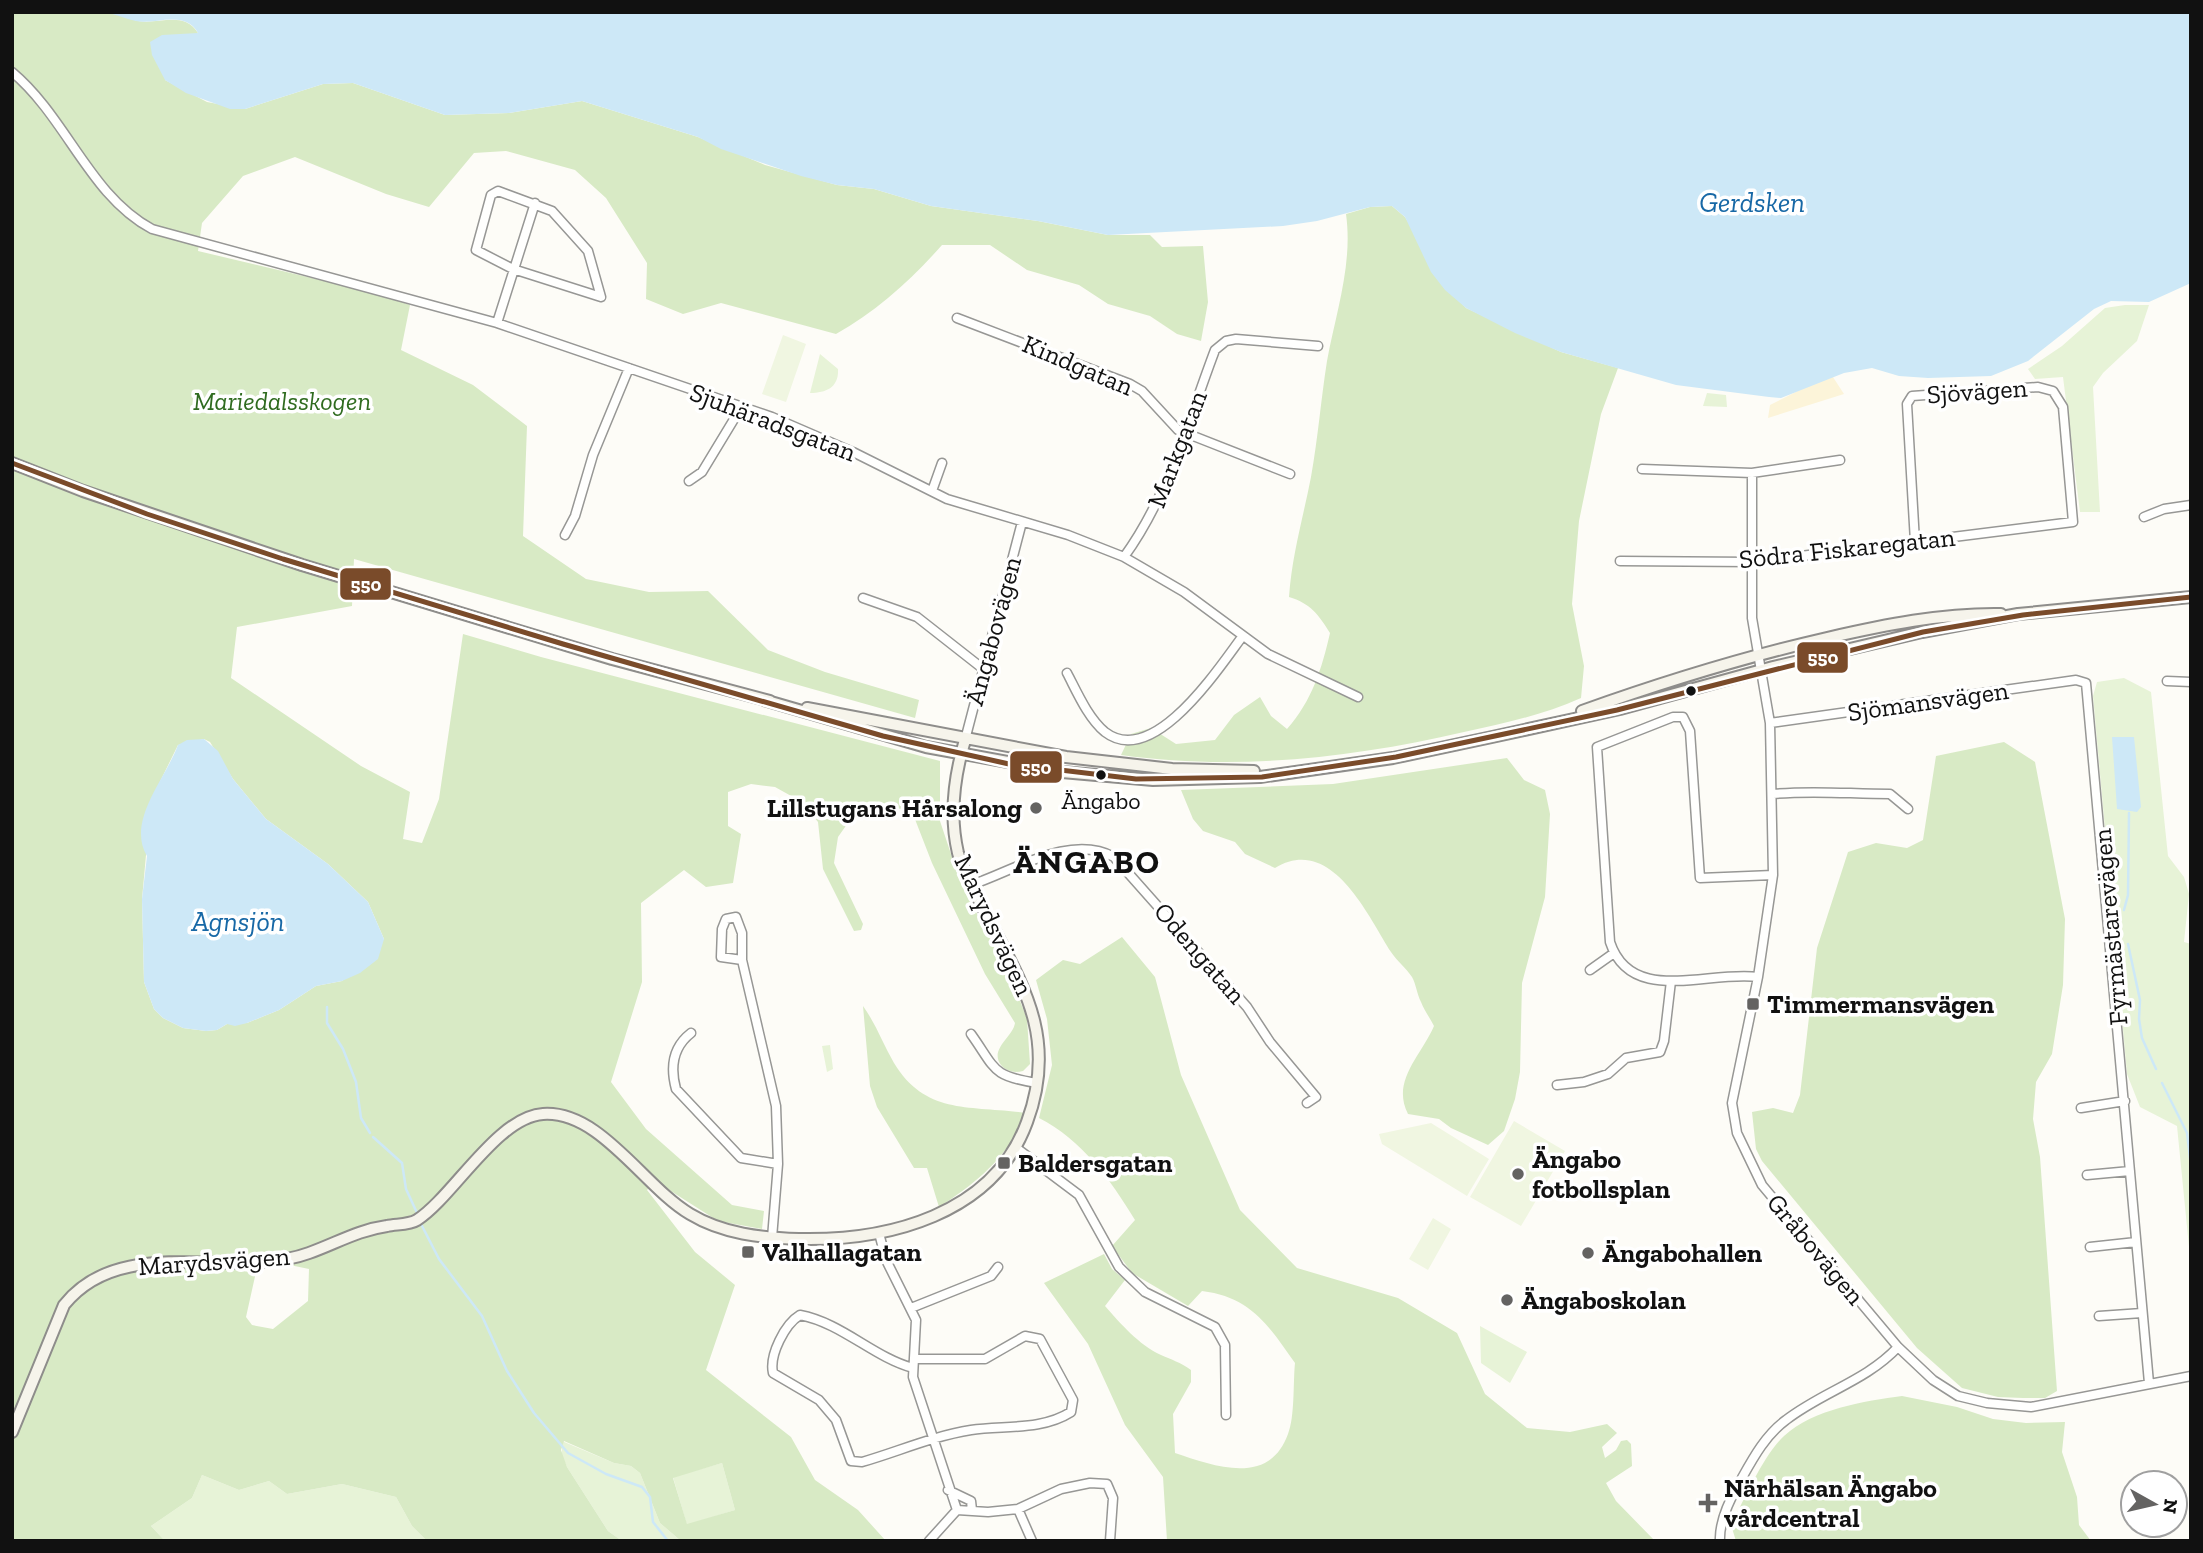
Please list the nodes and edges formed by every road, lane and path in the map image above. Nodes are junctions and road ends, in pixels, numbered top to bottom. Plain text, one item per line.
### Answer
1 (12, 72) edge
2 (535, 203) junction
3 (513, 269) junction
4 (957, 318) dead end
5 (497, 323) junction
6 (1318, 346) dead end
7 (629, 368) junction
8 (742, 406) junction
9 (1185, 433) junction
10 (1840, 460) dead end
11 (12, 463) edge
12 (942, 463) dead end
13 (1642, 469) dead end
14 (1752, 473) junction
15 (1290, 474) dead end
16 (689, 481) dead end
17 (932, 491) junction
18 (2191, 505) edge
19 (2144, 517) dead end
20 (1022, 522) junction
21 (2073, 522) joint
22 (565, 535) dead end
23 (1915, 542) junction
24 (1124, 556) junction
25 (1620, 561) dead end
26 (1753, 562) junction
27 (2191, 597) edge
28 (863, 598) dead end
29 (2018, 614) junction
30 (1241, 637) junction
31 (1759, 654) junction
32 (982, 668) junction
33 (1761, 671) junction
34 (1068, 673) dead end
35 (2168, 681) dead end
36 (2191, 682) edge
37 (2087, 683) joint
38 (1358, 697) dead end
39 (764, 700) junction
40 (1770, 723) junction
41 (1549, 724) junction
42 (965, 740) junction
43 (961, 754) junction
44 (1293, 772) junction
45 (1773, 794) junction
46 (1908, 809) dead end
47 (1773, 875) junction
48 (971, 885) junction
49 (1614, 953) junction
50 (742, 960) junction
51 (1590, 970) dead end
52 (1758, 977) junction
53 (1671, 981) junction
54 (691, 1033) dead end
55 (971, 1034) dead end
56 (1037, 1083) junction
57 (1557, 1085) dead end
58 (2125, 1101) junction
59 (1307, 1104) dead end
60 (2081, 1108) dead end
61 (1015, 1146) junction
62 (778, 1164) junction
63 (2130, 1171) junction
64 (2087, 1175) dead end
65 (879, 1233) junction
66 (772, 1238) junction
67 (2136, 1242) junction
68 (2090, 1247) dead end
69 (998, 1267) dead end
70 (911, 1308) junction
71 (2143, 1313) junction
72 (2099, 1317) dead end
73 (1898, 1347) junction
74 (914, 1363) junction
75 (2191, 1377) edge
76 (2149, 1383) junction
77 (1226, 1415) dead end
78 (12, 1432) edge
79 (935, 1440) junction
80 (948, 1490) junction
81 (1017, 1509) junction
82 (957, 1510) junction
83 (972, 1510) junction
84 (929, 1541) edge
85 (1032, 1541) edge
86 (1110, 1541) edge
87 (1720, 1541) edge

1 - 5 street, Sjuhäradsgatan
2 - 3 street
2 - 3 street
2 - 3 street
3 - 5 street
4 - 9 street, Kindgatan
5 - 7 street, Sjuhäradsgatan
6 - 9 street, Markgatan
7 - 8 street, Sjuhäradsgatan
7 - 22 street
8 - 16 street
8 - 17 street, Sjuhäradsgatan
9 - 15 street
9 - 24 street, Markgatan
10 - 14 street
11 - 39 main road
12 - 17 street
13 - 14 street
14 - 26 street, Gråbovägen
17 - 20 street, Sjuhäradsgatan
18 - 19 street
20 - 24 street, Sjuhäradsgatan
20 - 32 street, Ängabovägen
21 - 23 street, Södra Fiskaregatan
21 - 23 street, Sjövägen
23 - 26 street, Södra Fiskaregatan
24 - 30 street, Sjuhäradsgatan
25 - 26 street, Södra Fiskaregatan
26 - 31 street, Gråbovägen
27 - 29 main road
28 - 32 street
29 - 31 main road
29 - 33 main road
30 - 34 street
30 - 38 street, Sjuhäradsgatan
31 - 33 street, Gråbovägen
31 - 41 main road
32 - 42 street, Ängabovägen
33 - 40 street, Gråbovägen
33 - 41 main road
35 - 36 street
37 - 40 street, Sjömansvägen
37 - 58 street, Fyrmästarevägen
39 - 42 main road
39 - 43 main road
40 - 45 street, Gråbovägen
41 - 44 main road
42 - 43 main road, Marydsvägen
42 - 44 main road
43 - 44 main road
43 - 48 main road, Marydsvägen
45 - 46 street
45 - 47 street, Gråbovägen
47 - 49 street
47 - 52 street, Gråbovägen
48 - 56 main road, Marydsvägen
48 - 59 street, Odengatan
49 - 51 street
49 - 53 street
50 - 50 street
50 - 62 street
52 - 53 street
52 - 73 street, Gråbovägen
53 - 57 street
54 - 62 street
55 - 56 street
56 - 61 main road, Marydsvägen
58 - 60 street
58 - 63 street, Fyrmästarevägen
61 - 65 main road, Marydsvägen
61 - 77 street
62 - 66 street
63 - 64 street
63 - 67 street, Fyrmästarevägen
65 - 66 main road, Marydsvägen
65 - 70 street
66 - 78 main road, Marydsvägen
67 - 68 street
67 - 71 street, Fyrmästarevägen
69 - 70 street
70 - 74 street
71 - 72 street
71 - 76 street, Fyrmästarevägen
73 - 76 street, Gråbovägen
73 - 87 street
74 - 79 street
74 - 79 street
74 - 79 street
75 - 76 street
79 - 80 street
80 - 82 street
80 - 83 street
81 - 83 street
81 - 85 street
81 - 86 street
82 - 83 street
82 - 84 street

